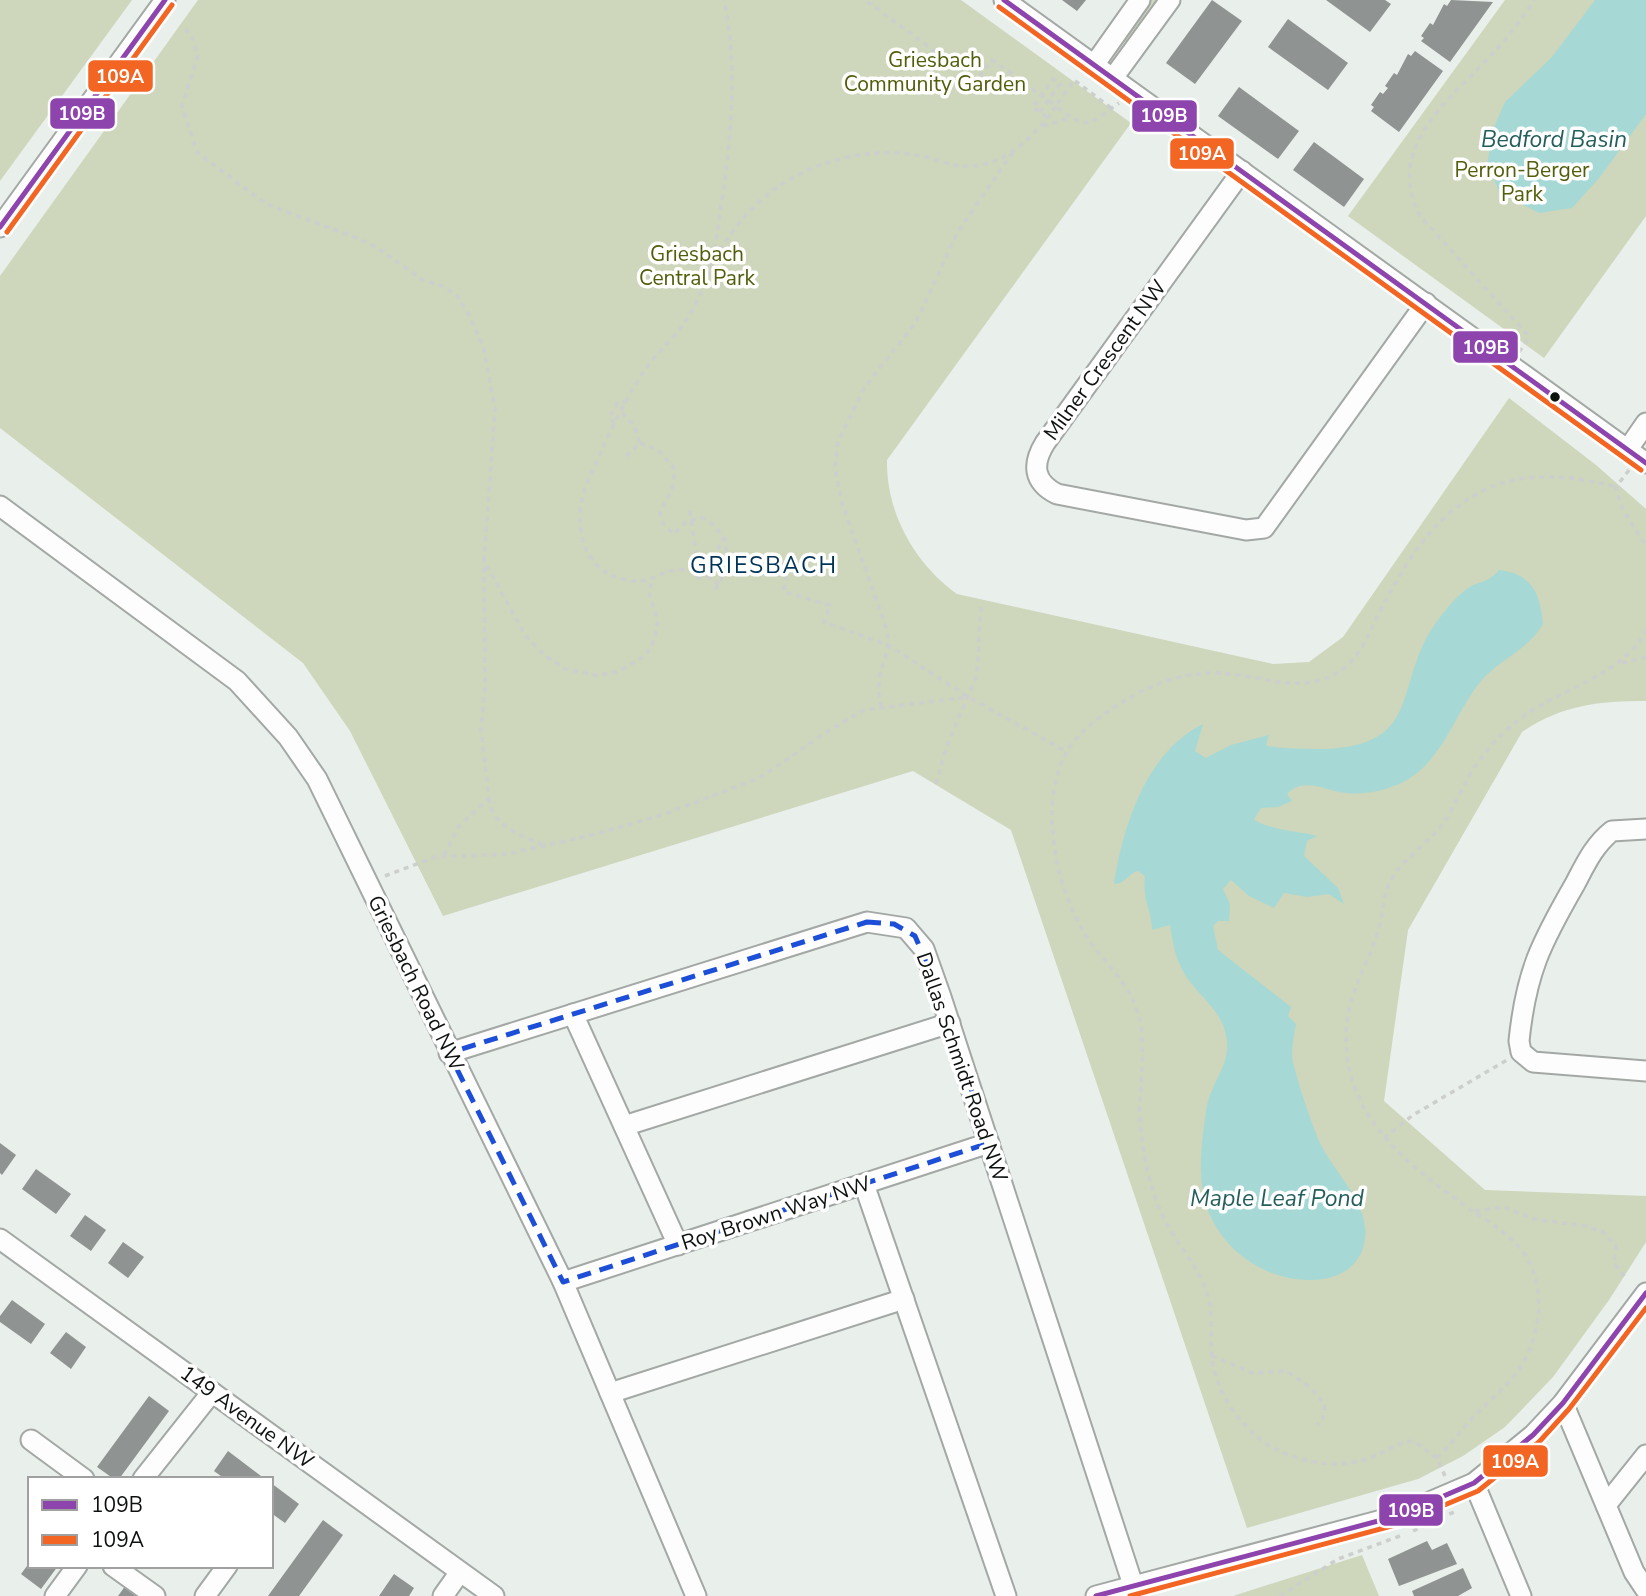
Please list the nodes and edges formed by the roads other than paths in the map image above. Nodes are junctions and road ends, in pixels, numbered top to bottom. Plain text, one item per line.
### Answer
1 (164, 0) edge
2 (1004, 0) edge
3 (1140, 0) edge
4 (1170, 0) edge
5 (1094, 65) junction
6 (1113, 78) junction
7 (1242, 171) junction
8 (0, 227) edge
9 (1426, 303) junction
10 (1646, 424) edge
11 (1628, 449) junction
12 (1638, 466) edge
13 (0, 506) edge
14 (1646, 829) edge
15 (573, 1014) junction
16 (950, 1023) junction
17 (449, 1053) junction
18 (1646, 1071) edge
19 (624, 1126) junction
20 (989, 1143) junction
21 (864, 1184) junction
22 (0, 1239) edge
23 (678, 1245) junction
24 (563, 1282) junction
25 (904, 1299) junction
26 (1643, 1303) edge
27 (212, 1392) junction
28 (610, 1393) junction
29 (1563, 1403) junction
30 (31, 1440) dead end
31 (1646, 1455) edge
32 (81, 1477) edge
33 (145, 1477) edge
34 (1474, 1483) junction
35 (1606, 1505) junction
36 (76, 1568) edge
37 (116, 1568) edge
38 (226, 1568) edge
39 (460, 1572) junction
40 (686, 1572) junction
41 (1645, 1584) edge
42 (1133, 1585) junction
43 (55, 1596) edge
44 (155, 1596) edge
45 (205, 1596) edge
46 (443, 1596) edge
47 (494, 1596) edge
48 (690, 1596) edge
49 (696, 1596) edge
50 (1006, 1596) edge
51 (1096, 1596) edge
52 (1521, 1596) edge

1 - 8 street
2 - 5 street
3 - 5 street
4 - 6 street
5 - 6 street
6 - 7 street
7 - 9 street
7 - 9 street, Milner Crescent NW
9 - 11 street
10 - 11 street
11 - 12 street
13 - 17 street, Griesbach Road NW
14 - 18 street
15 - 16 street, Dallas Schmidt Road NW
15 - 17 street, Dallas Schmidt Road NW
15 - 19 street
16 - 19 street
16 - 20 street, Dallas Schmidt Road NW
17 - 24 street, Griesbach Road NW
19 - 23 street
20 - 21 street, Roy Brown Way NW
20 - 42 street, Dallas Schmidt Road NW
21 - 23 street, Roy Brown Way NW
21 - 25 street
22 - 27 street, 149 Avenue NW
23 - 24 street, Roy Brown Way NW
24 - 28 street, Griesbach Road NW
25 - 28 street
25 - 50 street
26 - 29 street
27 - 33 street
27 - 39 street, 149 Avenue NW
28 - 40 street, Griesbach Road NW
29 - 34 street
29 - 35 street
30 - 32 street
31 - 35 street
34 - 42 street
34 - 52 street
35 - 41 street
36 - 43 street
37 - 44 street
38 - 45 street
39 - 46 street
39 - 47 street, 149 Avenue NW
40 - 48 street, Griesbach Road NW
40 - 49 street, Griesbach Road NW
42 - 51 street

